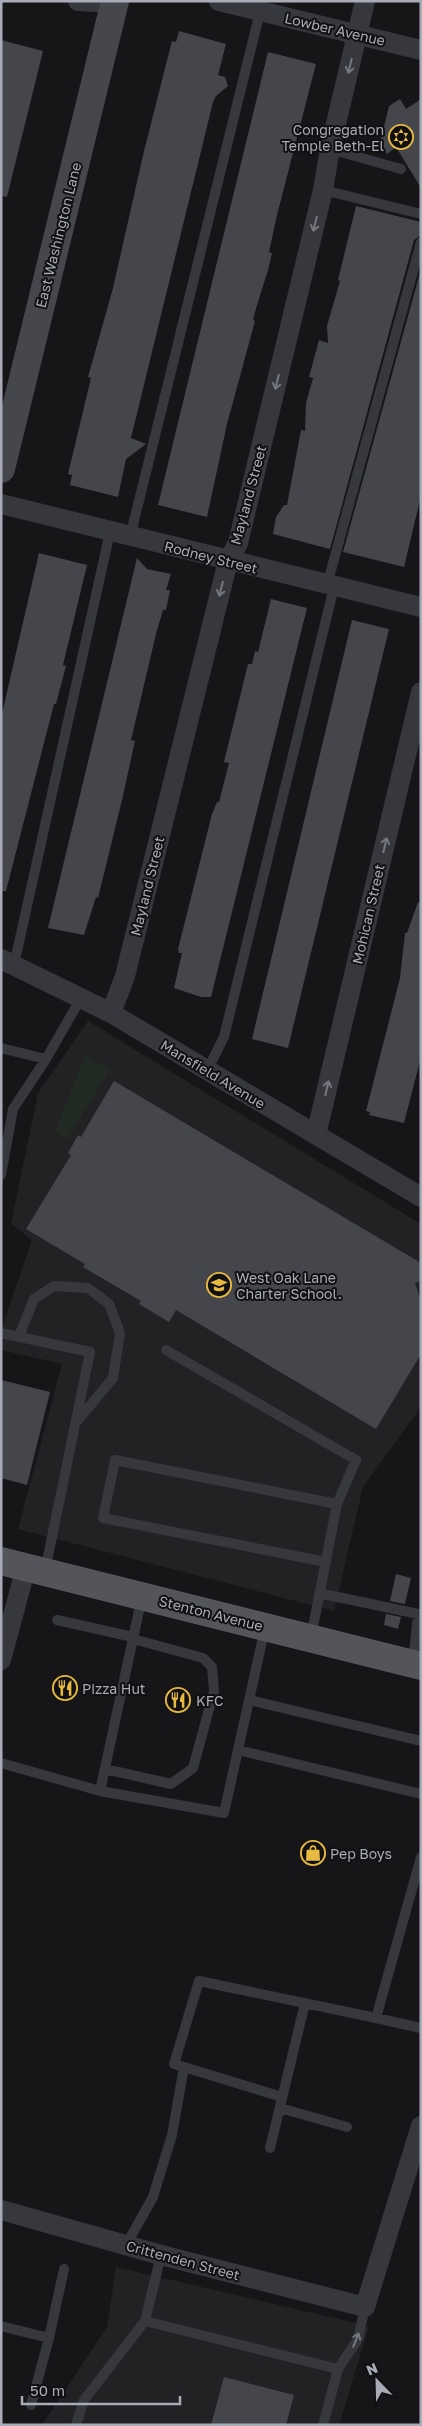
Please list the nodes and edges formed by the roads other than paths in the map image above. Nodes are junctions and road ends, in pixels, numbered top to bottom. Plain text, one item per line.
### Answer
1 (78, 1) edge
2 (220, 1) edge
3 (365, 1) edge
4 (114, 2) edge
5 (254, 7) edge
6 (357, 34) junction
7 (421, 50) edge
8 (330, 149) junction
9 (401, 169) dead end
10 (323, 190) junction
11 (421, 214) edge
12 (421, 242) edge
13 (1, 469) edge
14 (1, 504) edge
15 (110, 532) junction
16 (130, 537) junction
17 (228, 561) junction
18 (330, 586) junction
19 (421, 607) edge
20 (421, 692) edge
21 (8, 962) edge
22 (81, 998) junction
23 (111, 1013) junction
24 (1, 1048) edge
25 (46, 1059) junction
26 (207, 1071) junction
27 (316, 1135) junction
28 (1, 1175) edge
29 (420, 1195) edge
30 (1, 1333) edge
31 (19, 1336) junction
32 (166, 1350) dead end
33 (76, 1423) junction
34 (337, 1504) junction
35 (326, 1562) junction
36 (24, 1567) edge
37 (320, 1593) junction
38 (142, 1596) junction
39 (57, 1620) dead end
40 (265, 1626) junction
41 (133, 1638) junction
42 (310, 1638) junction
43 (1, 1660) edge
44 (417, 1665) edge
45 (249, 1700) junction
46 (421, 1741) edge
47 (238, 1750) junction
48 (1, 1763) edge
49 (105, 1769) junction
50 (100, 1791) junction
51 (421, 1794) edge
52 (421, 1857) edge
53 (305, 2003) junction
54 (376, 2018) junction
55 (421, 2028) edge
56 (184, 2067) junction
57 (282, 2096) junction
58 (280, 2108) junction
59 (421, 2126) edge
60 (347, 2127) dead end
61 (270, 2148) dead end
62 (1, 2210) edge
63 (126, 2245) junction
64 (160, 2255) junction
65 (64, 2269) dead end
66 (365, 2307) junction
67 (145, 2322) junction
68 (1, 2326) edge
69 (49, 2338) junction
70 (338, 2369) junction
71 (31, 2406) dead end
72 (76, 2425) edge
73 (323, 2425) edge

1 - 4 street
2 - 5 street, Lowber Avenue
3 - 6 street, Mayland Street
4 - 13 main road, East Washington Lane
5 - 6 street, Lowber Avenue
5 - 16 lane
6 - 7 street, Lowber Avenue
6 -> 8 street, Mayland Street
8 - 9 lane
8 - 10 street, Mayland Street
10 - 11 lane
10 -> 17 street, Mayland Street
12 - 18 lane
14 - 15 street, Rodney Street
15 - 16 street, Rodney Street
15 - 21 lane
16 - 17 street, Rodney Street
17 - 18 street, Rodney Street
17 -> 23 street, Mayland Street
18 - 19 street, Rodney Street
18 - 26 lane
27 -> 20 street, Mohican Street
21 - 22 street, Mansfield Avenue
22 - 23 street, Mansfield Avenue
22 - 25 lane
23 - 26 street, Mansfield Avenue
24 - 25 lane
25 - 28 lane
26 - 27 street, Mansfield Avenue
27 - 29 street, Mansfield Avenue
30 - 31 lane
31 - 33 lane
31 - 33 lane
32 - 34 lane
33 - 36 lane
34 - 35 lane
34 - 35 lane
35 - 37 lane
36 - 38 main road, Stenton Avenue
36 - 43 street
37 - 42 lane
37 - 44 lane
38 - 40 main road, Stenton Avenue
38 - 41 lane
39 - 41 lane
40 - 42 main road, Stenton Avenue
40 - 45 lane
41 - 49 lane
41 - 49 lane
42 - 44 main road, Stenton Avenue
45 - 46 lane
45 - 47 lane
47 - 50 lane
47 - 51 lane
48 - 50 lane
49 - 50 lane
52 - 54 lane
53 - 54 lane
53 - 56 lane
53 - 57 lane
54 - 55 lane
56 - 57 lane
56 - 63 lane
57 - 58 lane
58 - 60 lane
58 - 61 lane
59 - 66 street
62 - 63 street, Crittenden Street
63 - 64 street, Crittenden Street
64 - 66 street, Crittenden Street
64 - 67 lane
65 - 69 lane
70 -> 66 lane
67 - 70 lane
67 - 72 lane
68 - 69 lane
69 - 71 lane
70 - 73 lane

